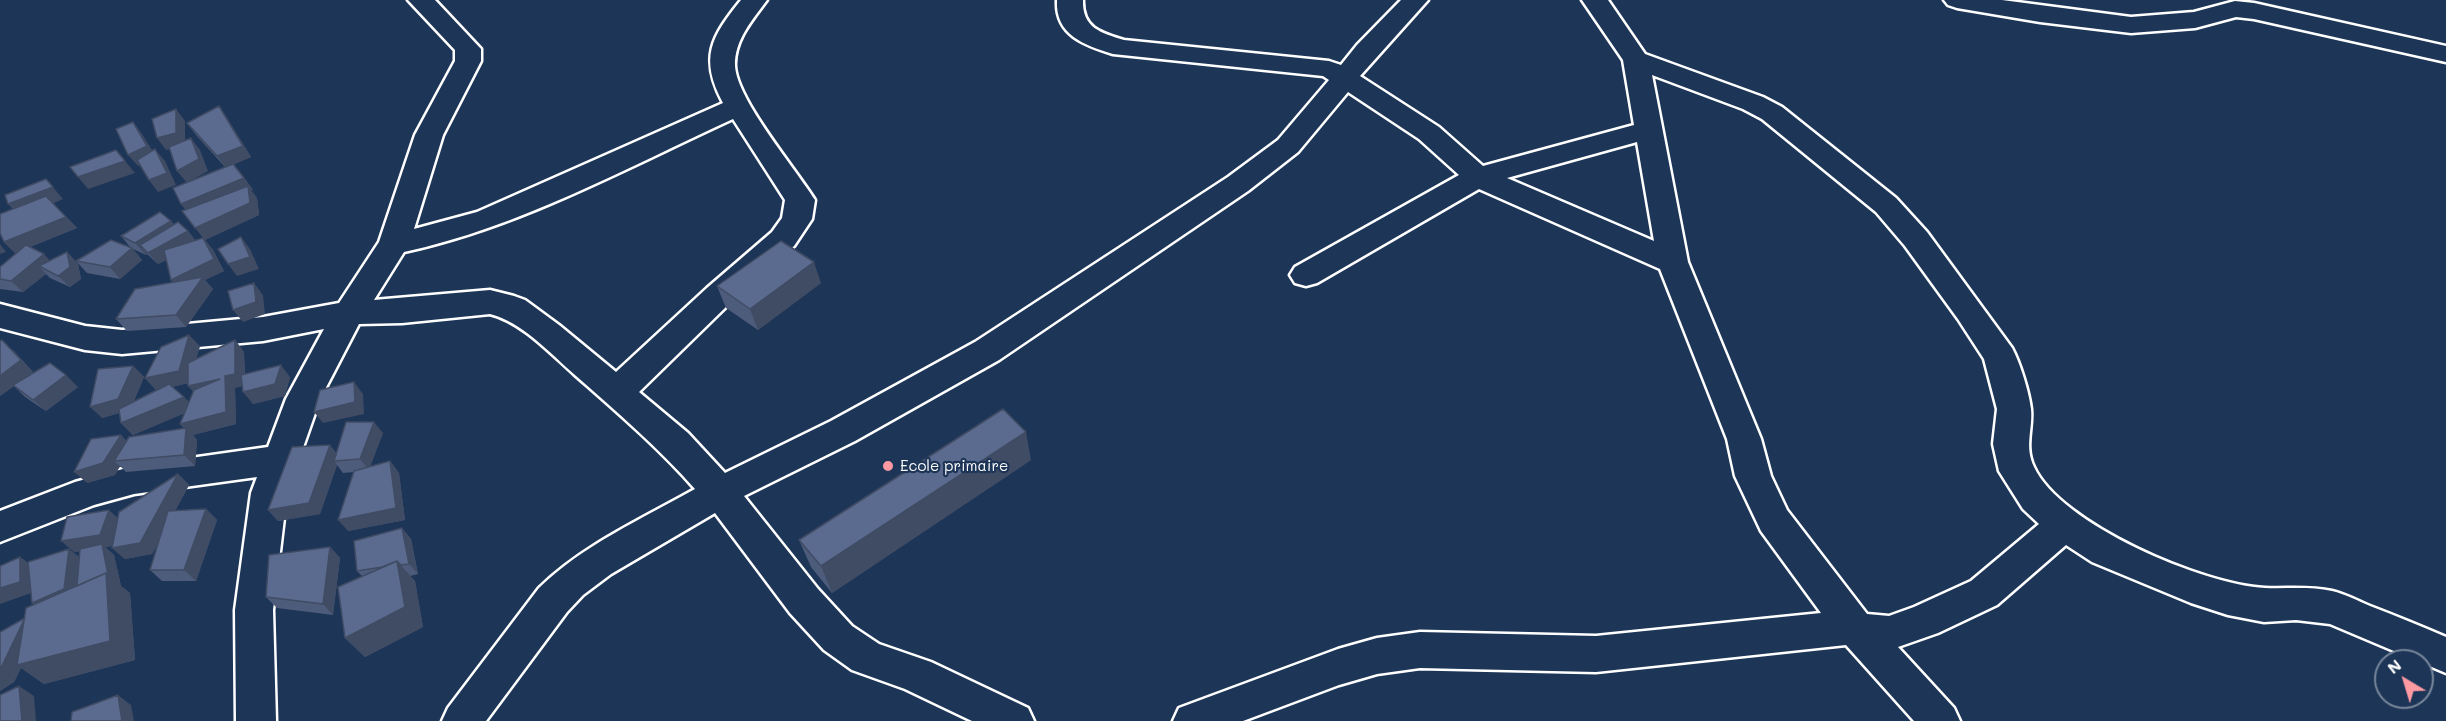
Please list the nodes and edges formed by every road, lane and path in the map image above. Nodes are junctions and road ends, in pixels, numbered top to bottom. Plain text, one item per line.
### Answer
1 (422, 0) edge
2 (754, 0) edge
3 (1070, 0) edge
4 (1415, 0) edge
5 (1595, 0) edge
6 (1957, 0) edge
7 (2446, 54) edge
8 (1636, 60) junction
9 (1346, 78) junction
10 (739, 106) junction
11 (1649, 130) junction
12 (1478, 177) junction
13 (394, 244) junction
14 (1673, 262) junction
15 (1306, 275) dead end
16 (349, 313) junction
17 (0, 316) edge
18 (617, 392) junction
19 (280, 460) junction
20 (720, 492) junction
21 (2064, 524) junction
22 (0, 526) edge
23 (1854, 627) junction
24 (2446, 656) edge
25 (256, 721) edge
26 (462, 721) edge
27 (1014, 721) edge
28 (1193, 721) edge
29 (1940, 721) edge

1 - 13 street
2 - 10 street
3 - 9 street
4 - 9 street
5 - 8 street
6 - 7 street
8 - 11 street
8 - 21 street
9 - 12 street
9 - 20 street
10 - 13 street
10 - 18 street
11 - 12 street
11 - 14 street
12 - 14 street
12 - 15 street
13 - 16 street
14 - 23 street
16 - 17 street
16 - 18 street
16 - 19 street
18 - 20 street
19 - 22 street
19 - 25 street
20 - 26 street
20 - 27 street
21 - 23 street
21 - 24 street
23 - 28 street
23 - 29 street

